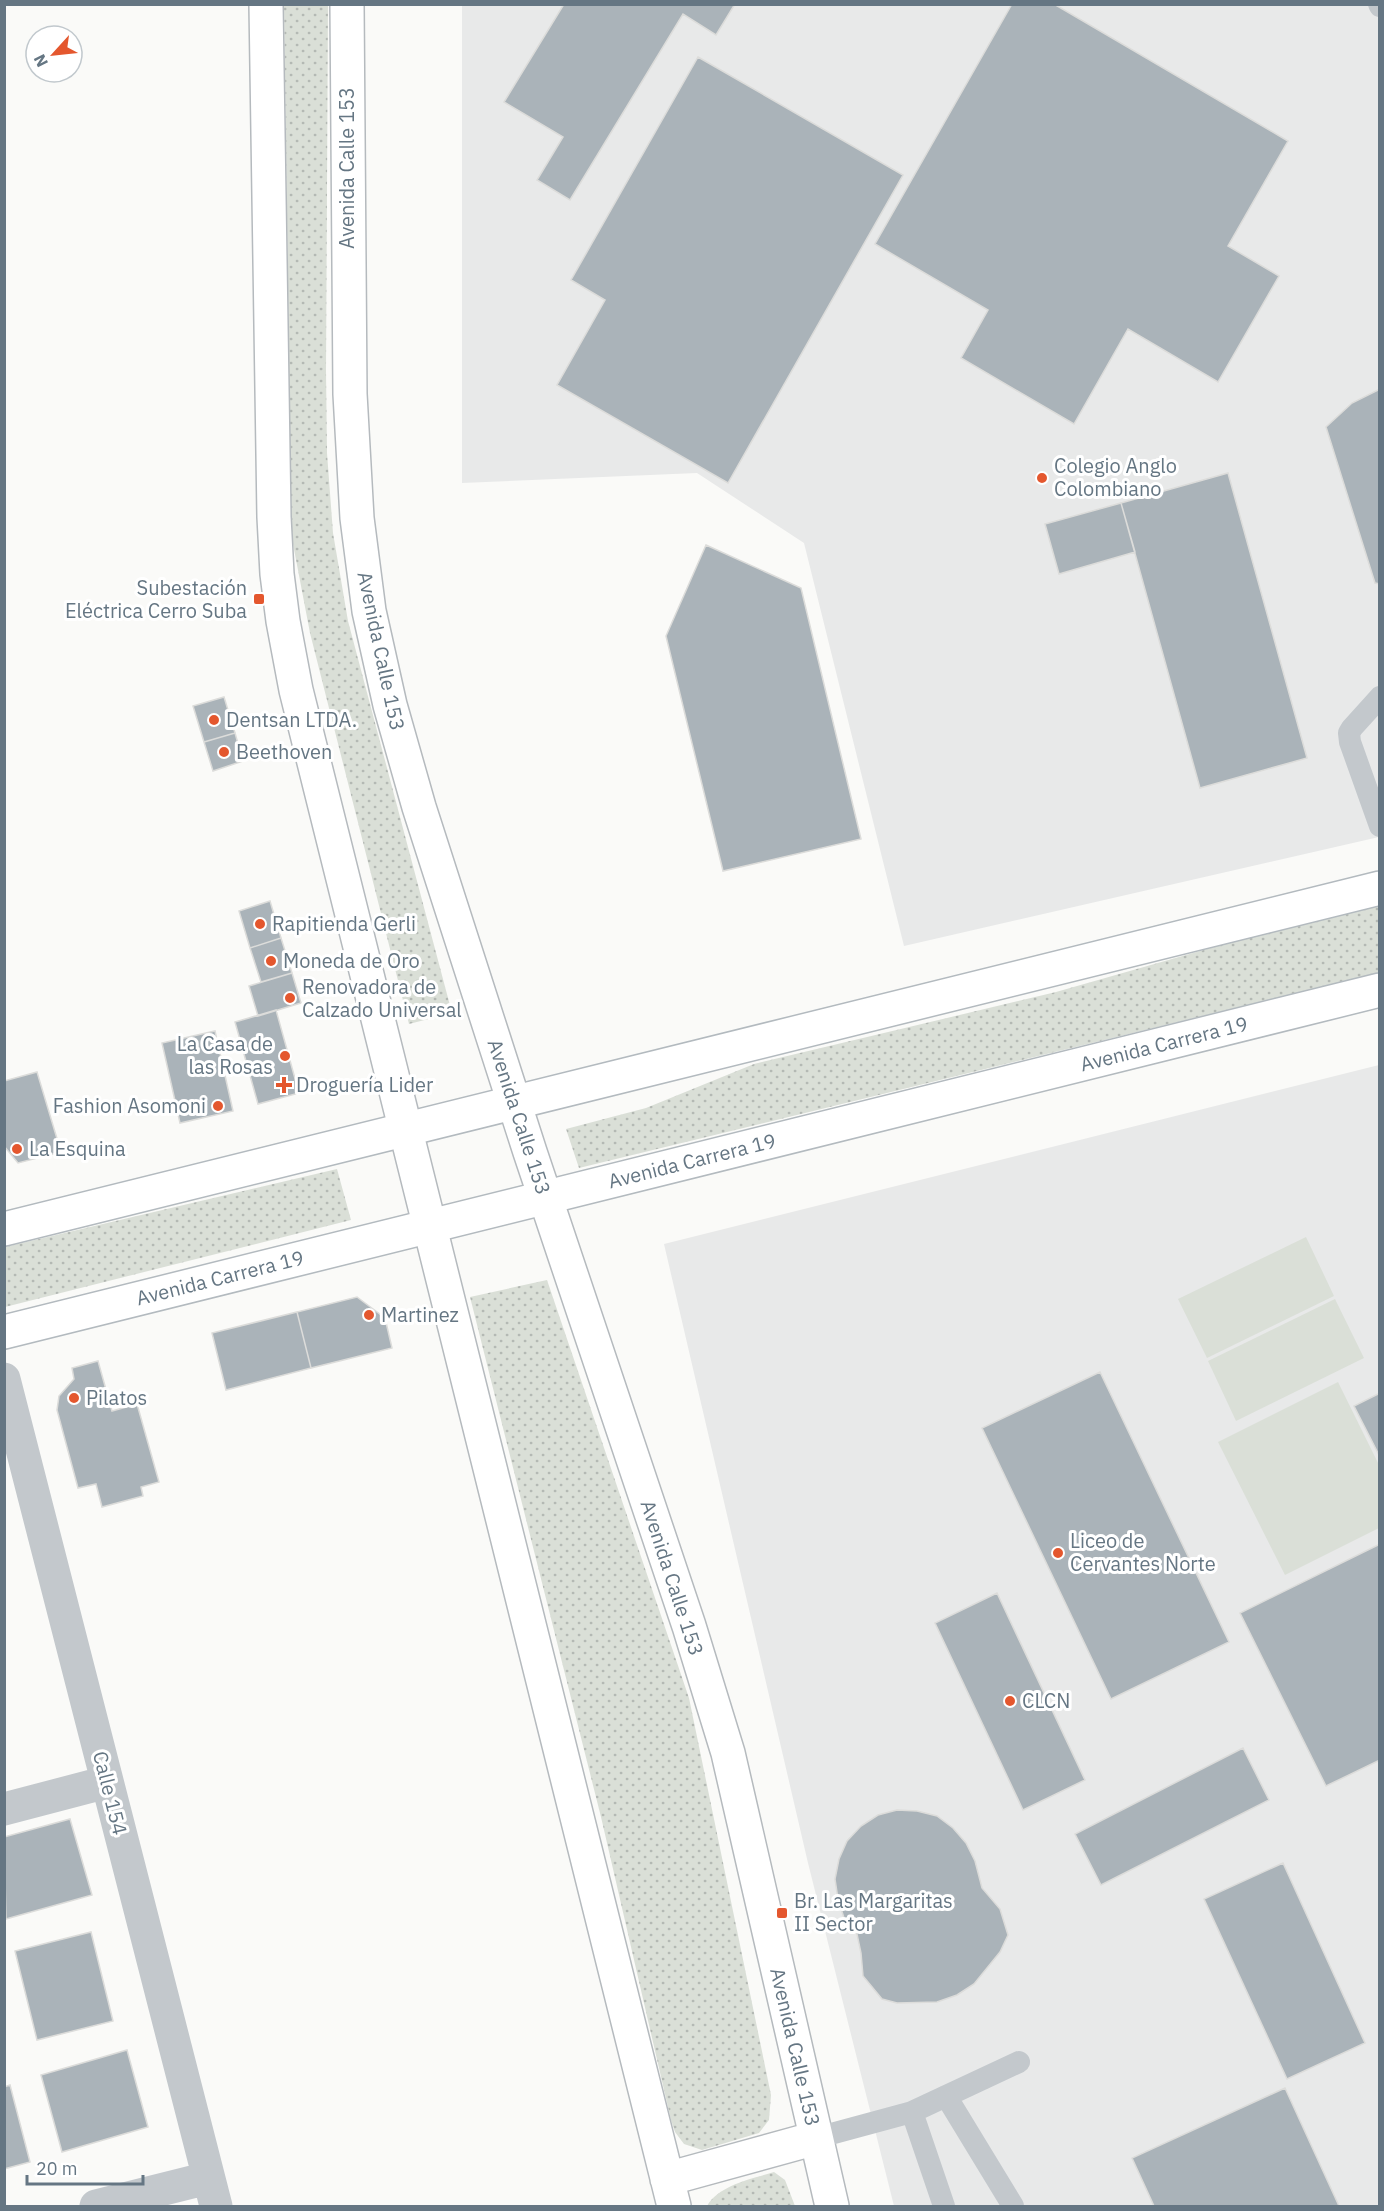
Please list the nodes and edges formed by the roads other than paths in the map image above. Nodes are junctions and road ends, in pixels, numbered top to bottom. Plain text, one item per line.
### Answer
1 (266, 4) edge
2 (347, 4) edge
3 (1380, 697) edge
4 (1380, 826) edge
5 (1380, 888) edge
6 (1380, 990) edge
7 (514, 1102) junction
8 (406, 1130) junction
9 (545, 1197) junction
10 (429, 1226) junction
11 (4, 1229) edge
12 (4, 1332) edge
13 (4, 1379) edge
14 (107, 1782) junction
15 (4, 1809) edge
16 (1019, 2062) dead end
17 (946, 2096) junction
18 (912, 2112) junction
19 (816, 2138) junction
20 (212, 2192) edge
21 (670, 2193) edge
22 (96, 2206) edge
23 (832, 2206) edge
24 (944, 2206) edge
25 (1013, 2206) edge

1 - 8 main road
2 - 7 main road, Avenida Calle 153
3 - 4 lane
5 - 7 main road
6 - 9 main road, Avenida Carrera 19
7 - 8 main road
7 - 9 main road, Avenida Calle 153
8 - 10 main road
8 - 11 main road
9 - 10 main road, Avenida Carrera 19
9 - 19 main road, Avenida Calle 153
10 - 12 main road, Avenida Carrera 19
10 - 21 main road
13 - 14 street, Calle 154
14 - 15 street
14 - 20 street, Calle 154
16 - 17 lane
17 - 18 lane
17 - 25 lane
18 - 19 lane
18 - 24 lane
19 - 21 main road
19 - 23 main road, Avenida Calle 153
20 - 22 street

